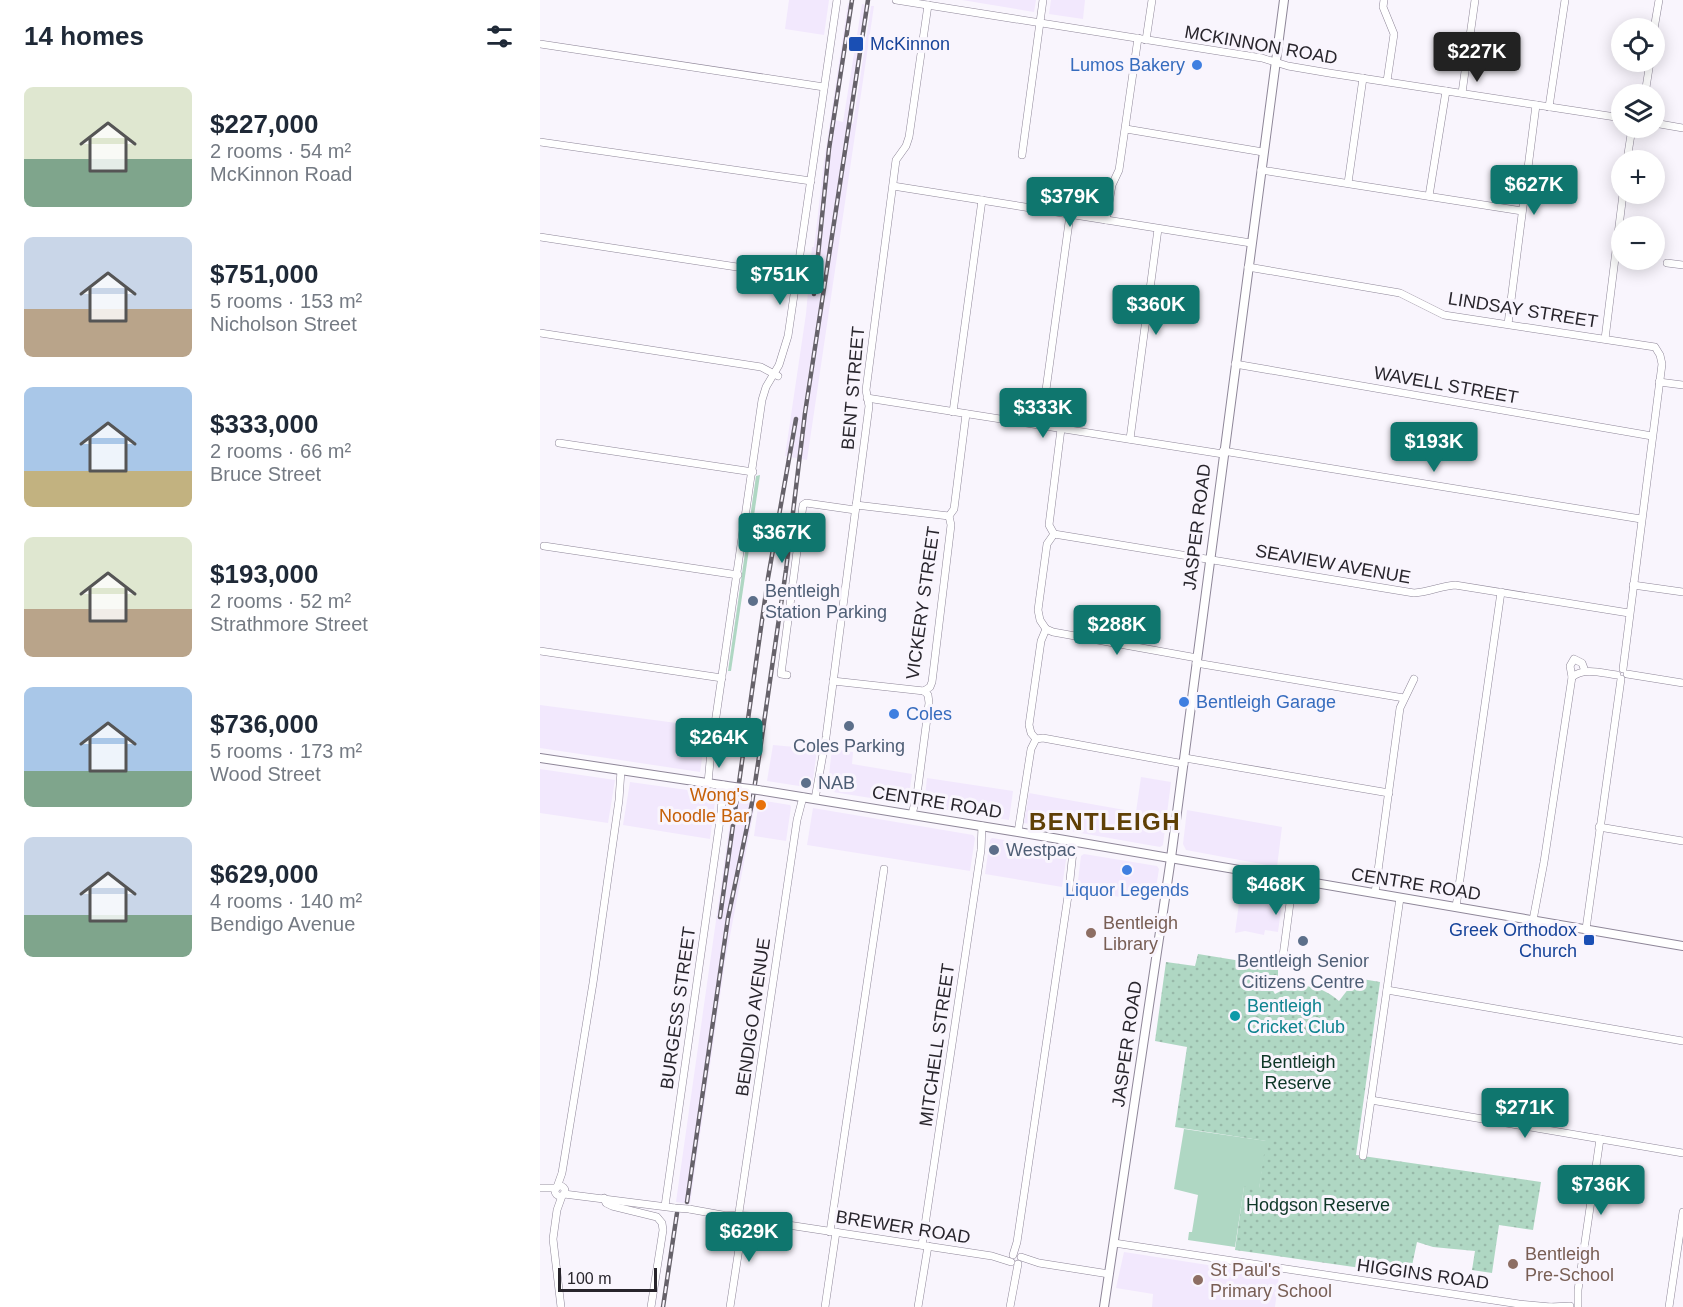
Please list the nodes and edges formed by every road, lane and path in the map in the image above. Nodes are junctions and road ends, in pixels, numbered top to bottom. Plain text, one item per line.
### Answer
1 (837, 0) edge
2 (896, 0) edge
3 (1043, 0) edge
4 (1152, 0) edge
5 (1284, 0) edge
6 (1384, 0) edge
7 (1475, 0) edge
8 (1565, 0) edge
9 (1659, 0) edge
10 (933, 4) edge
11 (1656, 18) edge
12 (1041, 23) junction
13 (1138, 38) junction
14 (1146, 40) junction
15 (540, 44) edge
16 (1276, 61) junction
17 (1363, 78) junction
18 (1387, 81) junction
19 (824, 87) junction
20 (1446, 91) junction
21 (1462, 93) junction
22 (1536, 105) junction
23 (1549, 107) junction
24 (1611, 116) edge
25 (1665, 125) edge
26 (1683, 128) edge
27 (1126, 129) junction
28 (540, 142) edge
29 (1263, 152) junction
30 (1022, 155) dead end
31 (1261, 170) junction
32 (811, 181) junction
33 (1348, 183) junction
34 (892, 186) junction
35 (1429, 196) junction
36 (982, 200) junction
37 (1622, 204) edge
38 (1522, 211) junction
39 (1070, 215) junction
40 (1107, 220) junction
41 (1158, 229) junction
42 (540, 237) edge
43 (1251, 243) junction
44 (1667, 263) dead end
45 (1683, 265) edge
46 (1248, 267) junction
47 (796, 276) junction
48 (1508, 324) junction
49 (540, 333) edge
50 (1605, 339) junction
51 (1235, 363) junction
52 (776, 375) junction
53 (1659, 382) junction
54 (1683, 385) edge
55 (867, 398) junction
56 (953, 412) junction
57 (966, 414) junction
58 (1041, 426) junction
59 (1061, 429) junction
60 (1652, 436) junction
61 (1130, 439) junction
62 (559, 443) dead end
63 (1223, 453) junction
64 (753, 472) junction
65 (856, 508) junction
66 (949, 516) junction
67 (1641, 519) junction
68 (1054, 534) junction
69 (544, 546) dead end
70 (1209, 559) junction
71 (738, 575) junction
72 (1633, 585) junction
73 (1501, 592) junction
74 (1683, 592) edge
75 (1629, 613) junction
76 (1046, 629) junction
77 (540, 651) edge
78 (1196, 660) junction
79 (1585, 671) junction
80 (1622, 674) junction
81 (786, 675) dead end
82 (1572, 676) junction
83 (722, 678) junction
84 (1414, 679) dead end
85 (833, 681) junction
86 (1683, 683) edge
87 (924, 691) junction
88 (1404, 698) junction
89 (1036, 739) junction
90 (540, 758) edge
91 (1184, 761) junction
92 (624, 770) junction
93 (706, 782) junction
94 (728, 786) junction
95 (1389, 793) junction
96 (801, 797) junction
97 (818, 799) junction
98 (914, 815) junction
99 (984, 826) junction
100 (1599, 827) junction
101 (1018, 832) junction
102 (1076, 842) junction
103 (1683, 842) edge
104 (1171, 858) junction
105 (884, 869) dead end
106 (1293, 880) junction
107 (1375, 893) junction
108 (1400, 898) junction
109 (1456, 907) junction
110 (1533, 920) junction
111 (1586, 929) junction
112 (1683, 946) edge
113 (1283, 956) dead end
114 (1387, 990) junction
115 (1683, 1041) edge
116 (1371, 1100) junction
117 (1600, 1139) junction
118 (1683, 1153) edge
119 (1363, 1156) dead end
120 (540, 1188) edge
121 (560, 1191) junction
122 (604, 1198) junction
123 (665, 1206) junction
124 (1683, 1212) edge
125 (741, 1218) junction
126 (833, 1232) junction
127 (1114, 1243) junction
128 (925, 1246) junction
129 (1016, 1259) junction
130 (1109, 1274) junction
131 (1576, 1306) edge
132 (561, 1307) edge
133 (651, 1307) edge
134 (730, 1307) edge
135 (825, 1307) edge
136 (918, 1307) edge
137 (1010, 1307) edge
138 (1104, 1307) edge
139 (1551, 1307) edge
140 (1669, 1307) edge

1 - 19 street
2 - 10 street, MCKINNON ROAD
3 - 12 street
4 - 14 street
5 - 16 main road, JASPER ROAD
6 - 18 street
7 - 21 street
8 - 23 street
9 - 11 street
10 - 12 street, MCKINNON ROAD
10 - 34 street, BENT STREET
12 - 13 street, MCKINNON ROAD
12 - 30 street
13 - 14 street, MCKINNON ROAD
13 - 27 street
14 - 16 street, MCKINNON ROAD
15 - 19 street
16 - 17 street, MCKINNON ROAD
16 - 29 main road, JASPER ROAD
17 - 18 street, MCKINNON ROAD
17 - 33 street
18 - 20 street, MCKINNON ROAD
19 - 32 street
20 - 21 street, MCKINNON ROAD
20 - 35 street
21 - 22 street, MCKINNON ROAD
22 - 23 street, MCKINNON ROAD
22 - 38 street
23 - 24 street, MCKINNON ROAD
25 - 26 street
27 - 29 street
27 - 40 street
28 - 32 street
29 - 31 main road, JASPER ROAD
31 - 33 street
31 - 43 main road, JASPER ROAD
32 - 47 street
33 - 35 street
34 - 36 street
34 - 55 street, BENT STREET
35 - 38 street
36 - 39 street
36 - 56 street
37 - 50 street
38 - 48 street
39 - 40 street
39 - 58 street
40 - 41 street
41 - 43 street
41 - 61 street
42 - 47 street
43 - 46 main road, JASPER ROAD
44 - 45 street
46 - 48 street, LINDSAY STREET
46 - 51 main road, JASPER ROAD
47 - 52 street
48 - 50 street, LINDSAY STREET
49 - 52 street
50 - 53 street, LINDSAY STREET
51 - 60 street, WAVELL STREET
51 - 63 main road, JASPER ROAD
52 - 64 street
53 - 54 street
53 - 60 street
55 - 56 street
55 - 65 street, BENT STREET
56 - 57 street
57 - 58 street
57 - 66 street, VICKERY STREET
58 - 59 street
59 - 61 street
59 - 68 street
60 - 67 street
61 - 63 street
62 - 64 street
63 - 67 street
63 - 70 main road, JASPER ROAD
64 - 71 street
65 - 66 street
65 - 81 street
65 - 85 street, BENT STREET
66 - 87 street, VICKERY STREET
67 - 72 street
68 - 70 street, SEAVIEW AVENUE
68 - 76 street
69 - 71 street
70 - 73 street, SEAVIEW AVENUE
70 - 78 main road, JASPER ROAD
71 - 83 street
72 - 74 street
72 - 75 street
73 - 75 street, SEAVIEW AVENUE
73 - 109 street
75 - 80 street
76 - 78 street
76 - 89 street
77 - 83 street
78 - 88 street
78 - 91 main road, JASPER ROAD
79 - 80 street
79 - 82 street
79 - 82 street
80 - 86 street
80 - 100 street
82 - 110 street
83 - 93 street
84 - 88 street
85 - 87 street
85 - 97 street, BENT STREET
87 - 98 street, VICKERY STREET
88 - 95 street
89 - 91 street
89 - 101 street
90 - 92 main road, CENTRE ROAD
91 - 95 street
91 - 104 main road, JASPER ROAD
92 - 93 main road, CENTRE ROAD
92 - 121 street
93 - 94 main road, CENTRE ROAD
94 - 96 main road, CENTRE ROAD, bridge
94 - 123 street, BURGESS STREET
95 - 107 street
96 - 97 main road, CENTRE ROAD
96 - 125 street, BENDIGO AVENUE
97 - 98 main road, CENTRE ROAD
98 - 99 main road, CENTRE ROAD
99 - 101 main road, CENTRE ROAD
99 - 128 street, MITCHELL STREET
100 - 103 street
100 - 111 street
101 - 102 main road, CENTRE ROAD
102 - 104 main road, CENTRE ROAD
102 - 129 street
104 - 106 main road, CENTRE ROAD
104 - 127 main road, JASPER ROAD
105 - 126 street
106 - 107 main road, CENTRE ROAD
106 - 113 street
107 - 108 main road, CENTRE ROAD
108 - 109 main road, CENTRE ROAD
108 - 114 street
109 - 110 main road, CENTRE ROAD
110 - 111 main road, CENTRE ROAD
111 - 112 main road, CENTRE ROAD
114 - 115 street
114 - 116 street
116 - 117 street
116 - 119 street
117 - 118 street
117 - 131 street
120 - 121 street, BREWER ROAD
121 - 122 street, BREWER ROAD
121 - 132 street
122 - 123 street, BREWER ROAD
122 - 133 street
123 - 125 street, BREWER ROAD, bridge
124 - 140 street
125 - 126 street, BREWER ROAD
125 - 134 street, BENDIGO AVENUE
126 - 128 street, BREWER ROAD
126 - 135 street
127 - 130 main road, JASPER ROAD
127 - 139 street, HIGGINS ROAD
128 - 129 street, BREWER ROAD
128 - 136 street, MITCHELL STREET
129 - 130 street, BREWER ROAD
129 - 137 street
130 - 138 main road, JASPER ROAD
131 - 139 street, HIGGINS ROAD

